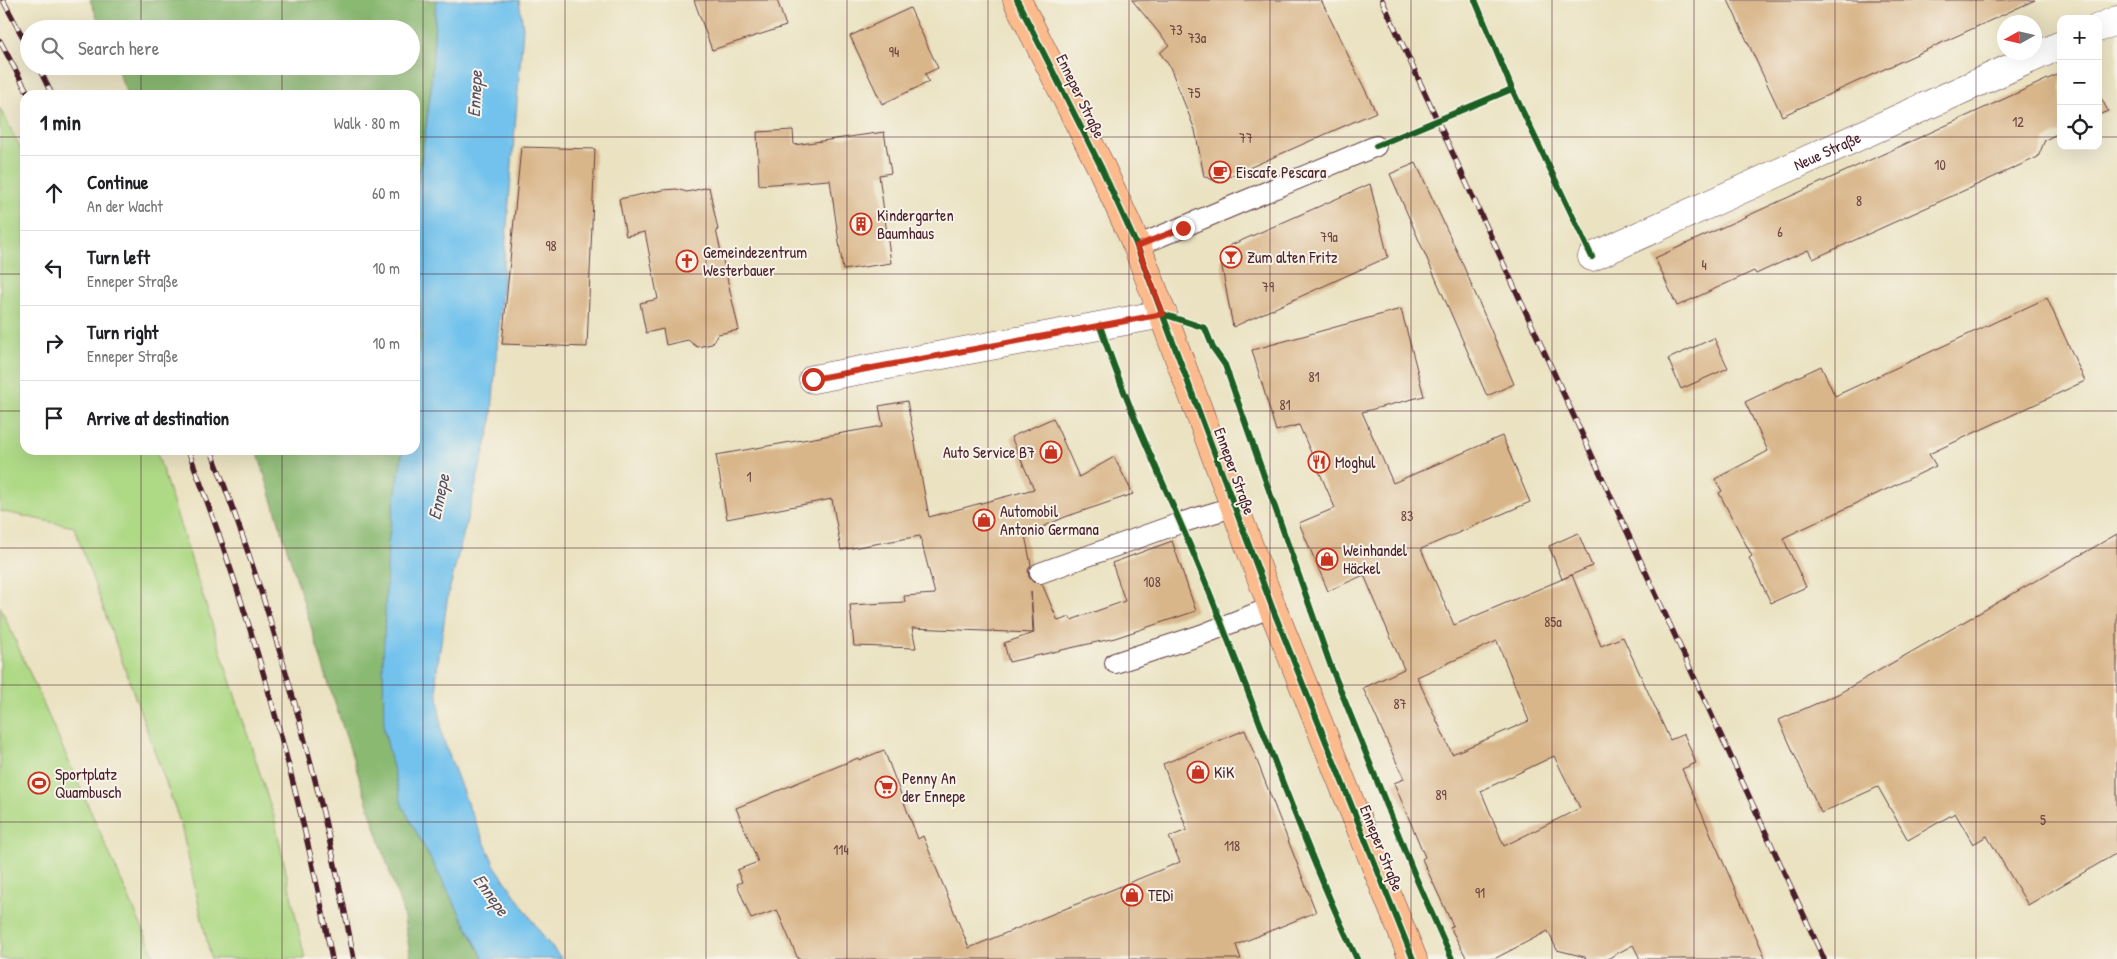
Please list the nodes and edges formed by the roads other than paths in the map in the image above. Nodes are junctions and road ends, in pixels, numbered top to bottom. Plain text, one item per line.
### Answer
1 (1017, 0) edge
2 (2117, 20) edge
3 (2102, 26) edge
4 (2057, 48) edge
5 (1376, 146) dead end
6 (1137, 246) junction
7 (1592, 257) dead end
8 (1163, 314) junction
9 (813, 379) dead end
10 (1233, 507) junction
11 (1040, 573) dead end
12 (1272, 607) junction
13 (1114, 663) dead end
14 (1413, 959) edge

1 - 6 main road, Enneper Straße
2 - 3 street
4 - 7 street, Neue Straße
5 - 6 lane
6 - 8 main road, Enneper Straße
8 - 9 street
8 - 10 main road, Enneper Straße
10 - 11 lane
10 - 12 main road, Enneper Straße
12 - 13 lane
12 - 14 main road, Enneper Straße

